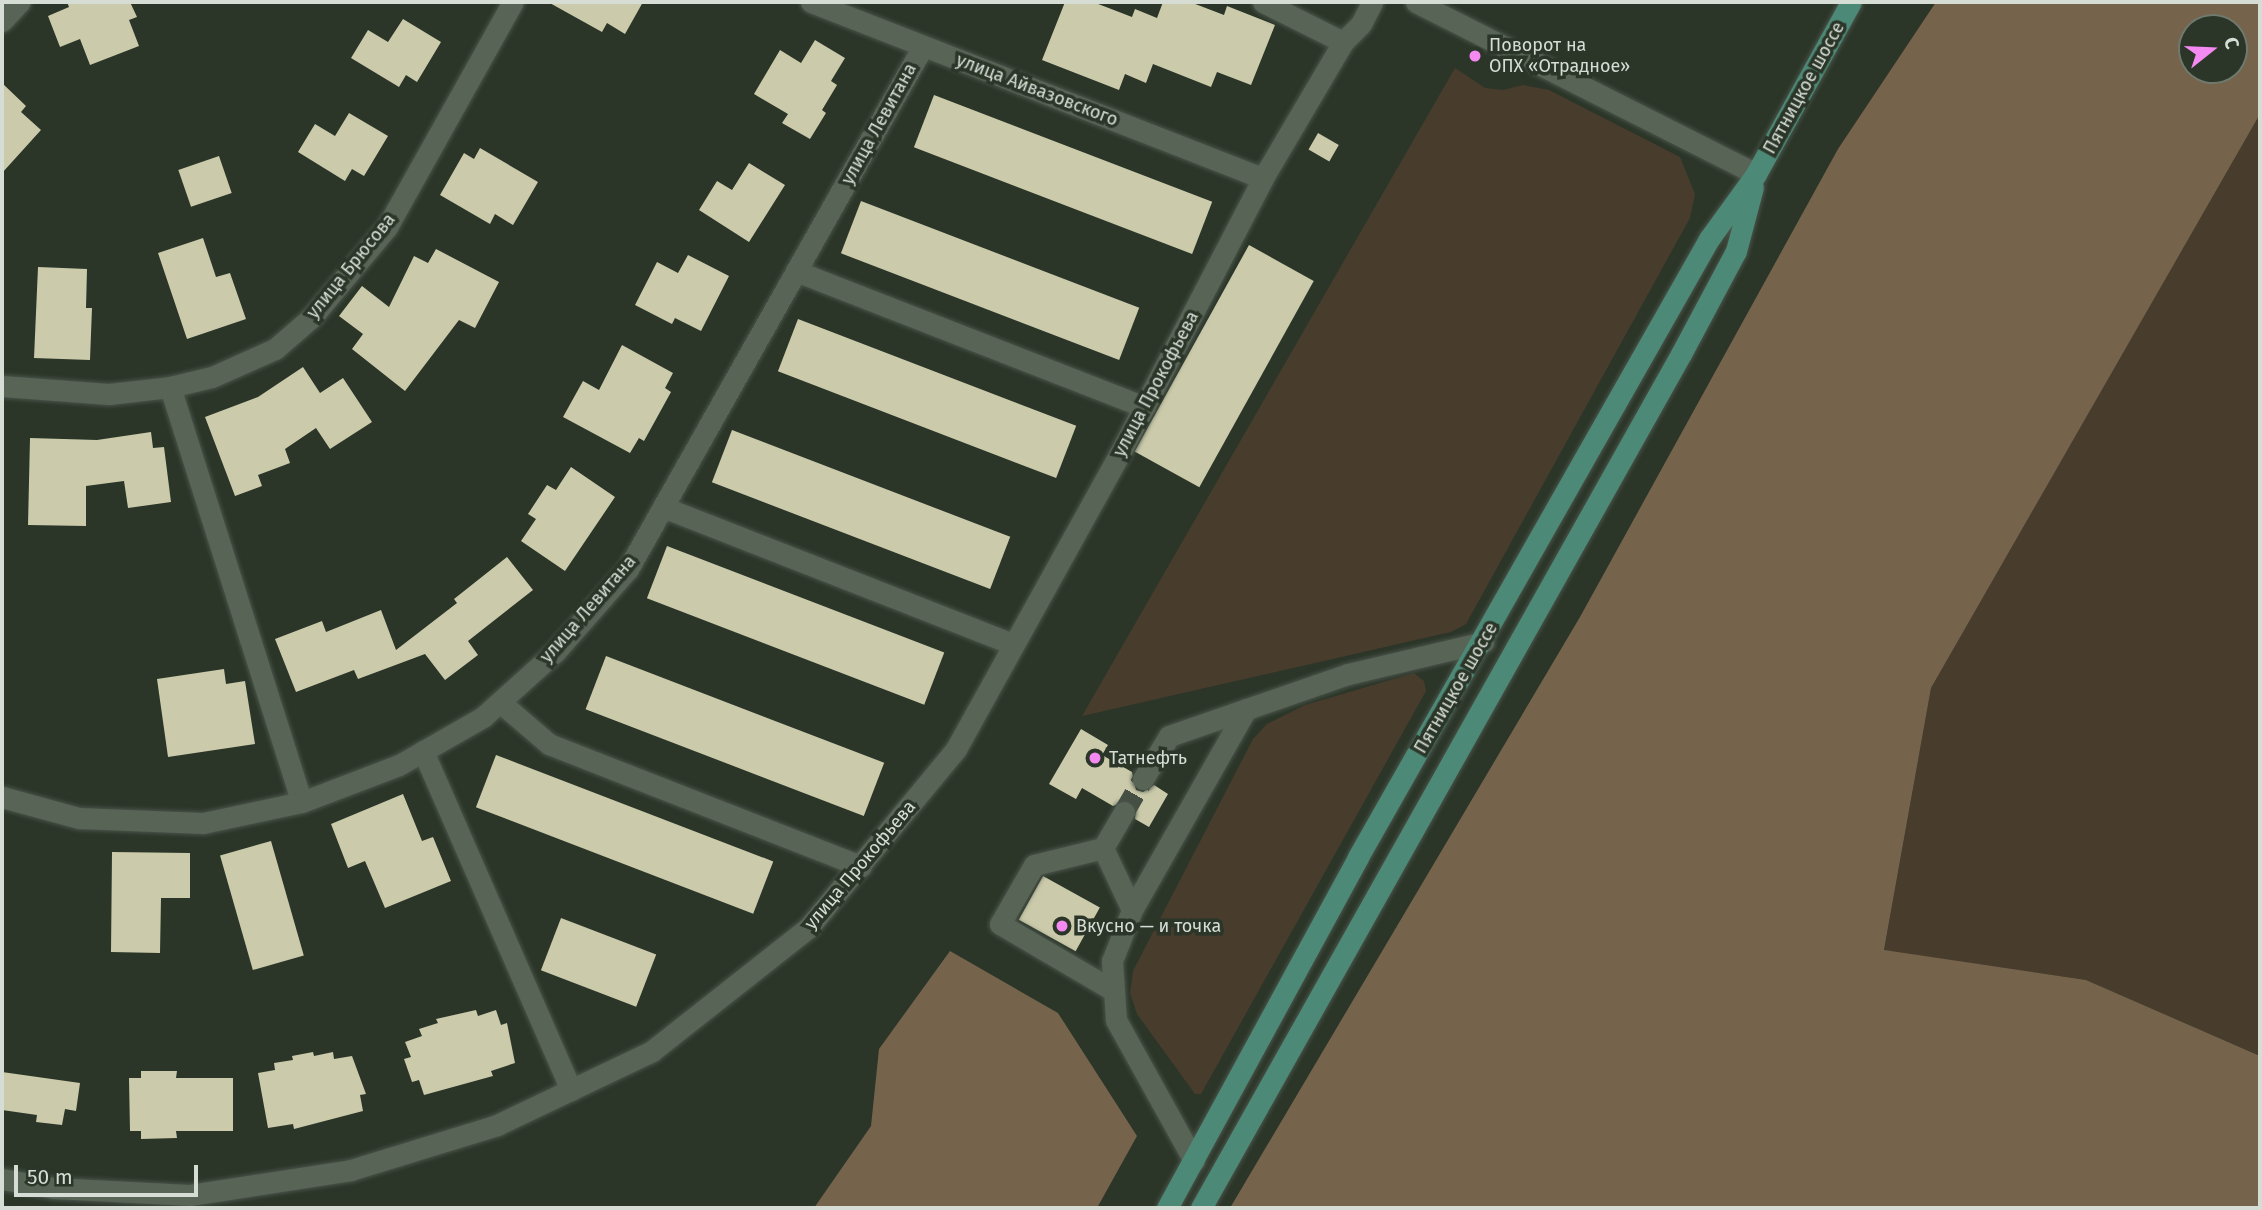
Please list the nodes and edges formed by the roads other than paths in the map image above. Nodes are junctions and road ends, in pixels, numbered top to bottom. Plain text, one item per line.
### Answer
1 (20, 2) edge
2 (513, 2) edge
3 (811, 2) edge
4 (1263, 2) edge
5 (1372, 2) edge
6 (1416, 2) edge
7 (1851, 2) edge
8 (2, 21) edge
9 (1343, 41) junction
10 (923, 46) junction
11 (1756, 174) junction
12 (1263, 178) junction
13 (796, 271) junction
14 (2, 386) edge
15 (170, 387) junction
16 (1144, 407) junction
17 (663, 507) junction
18 (1483, 642) junction
19 (1013, 644) junction
20 (500, 702) junction
21 (1246, 709) junction
22 (423, 751) junction
23 (1143, 779) tunnel mouth
24 (2, 797) edge
25 (303, 802) junction
26 (1124, 812) tunnel mouth
27 (1102, 848) junction
28 (861, 866) junction
29 (1132, 910) junction
30 (1114, 991) junction
31 (571, 1090) junction
32 (1194, 1161) junction
33 (2, 1179) edge
34 (1167, 1208) edge
35 (1200, 1208) edge

1 - 8 street
2 - 15 street, улица Брюсова
3 - 10 street, улица Айвазовского
4 - 9 street
5 - 9 street, улица Прокофьева
6 - 11 street
7 - 11 main road, Пятницкое шоссе
9 - 12 street, улица Прокофьева
10 - 12 street, улица Айвазовского
10 - 13 street, улица Левитана
11 - 18 main road, Пятницкое шоссе
11 - 35 main road, Пятницкое шоссе
12 - 16 street, улица Прокофьева
13 - 16 street
13 - 17 street, улица Левитана
14 - 15 street, улица Брюсова
15 - 25 street
16 - 19 street, улица Прокофьева
17 - 19 street
17 - 20 street, улица Левитана
18 - 21 street
18 - 32 main road, Пятницкое шоссе
19 - 28 street, улица Прокофьева
20 - 22 street, улица Левитана
20 - 28 street
21 - 23 street
21 - 29 street
22 - 25 street, улица Левитана
22 - 31 street
24 - 25 street, улица Левитана
26 - 27 street
27 - 29 street
27 - 30 street
28 - 31 street, улица Прокофьева
29 - 30 street
30 - 32 street
31 - 33 street, улица Прокофьева
32 - 34 main road, Пятницкое шоссе

